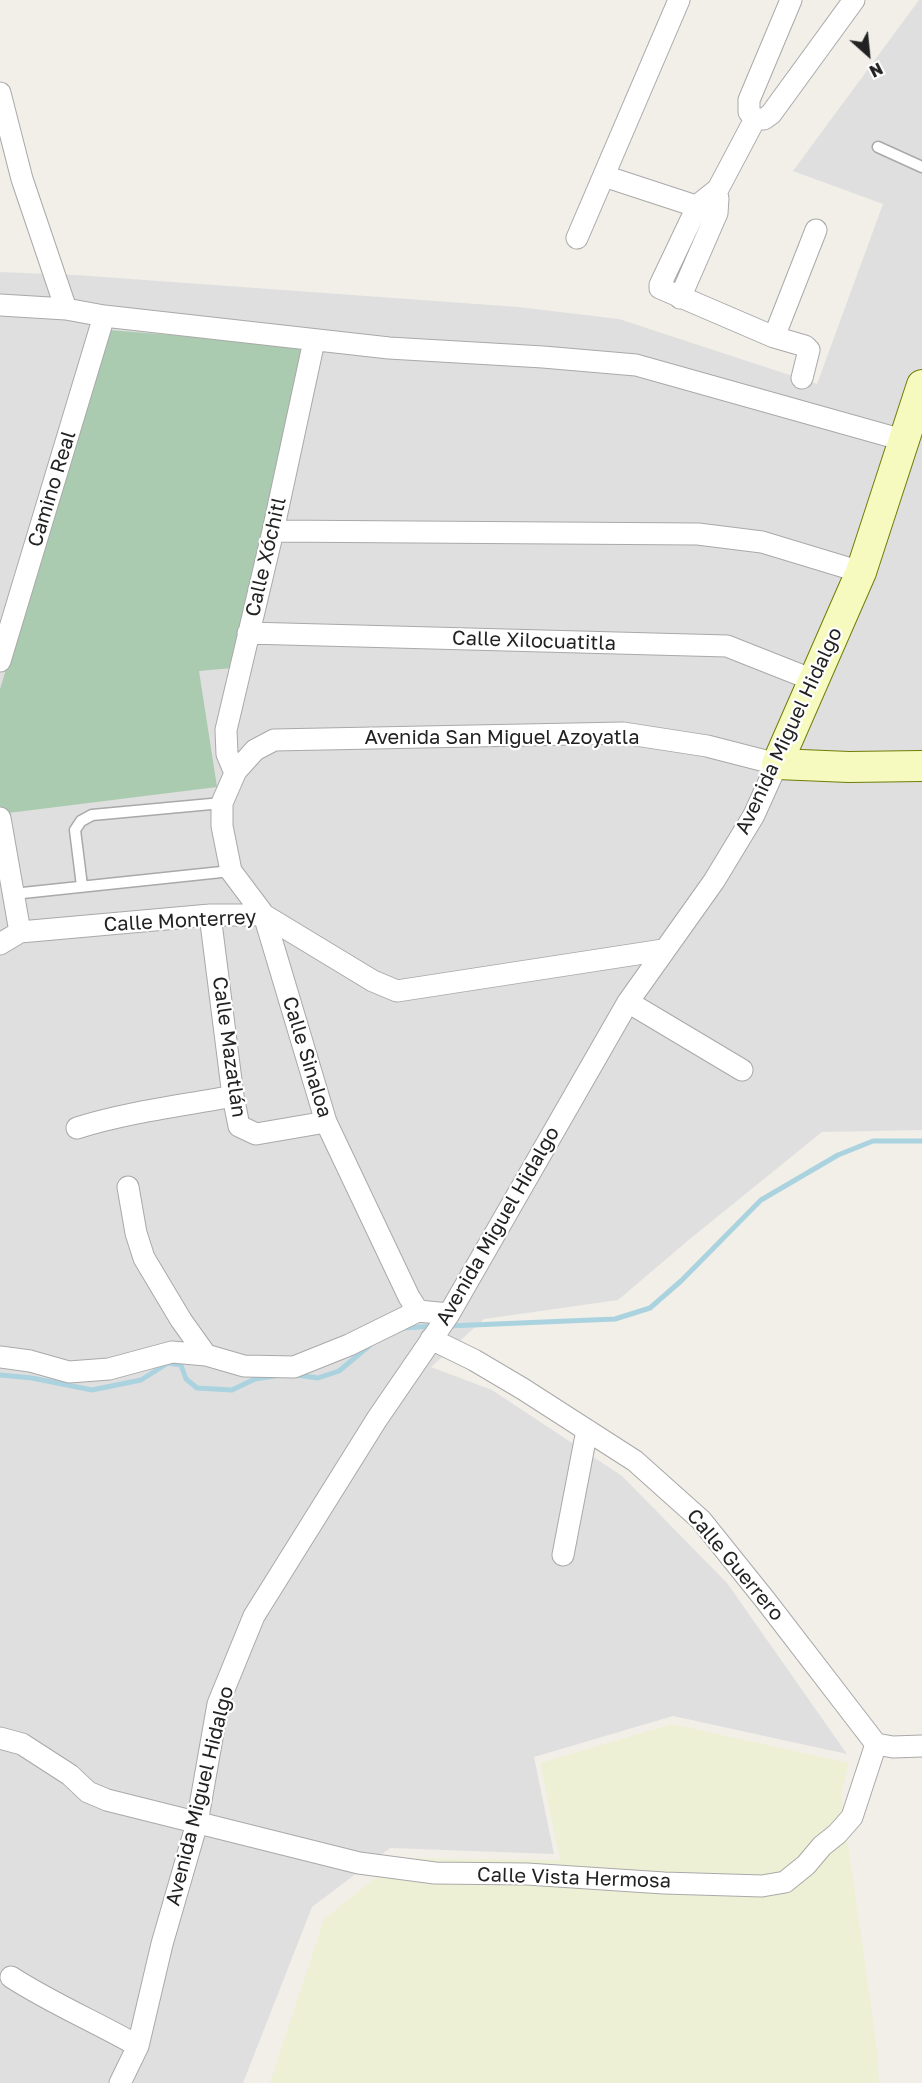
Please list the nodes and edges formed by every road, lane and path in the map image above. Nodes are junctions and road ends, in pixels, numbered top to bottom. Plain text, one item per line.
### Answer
1 (680, 0) edge
2 (791, 0) edge
3 (854, 0) edge
4 (0, 93) edge
5 (755, 119) junction
6 (878, 147) dead end
7 (922, 167) edge
8 (604, 176) junction
9 (708, 209) junction
10 (816, 230) dead end
11 (578, 238) dead end
12 (0, 305) edge
13 (66, 309) junction
14 (104, 316) junction
15 (774, 337) junction
16 (314, 341) junction
17 (802, 378) dead end
18 (922, 385) edge
19 (903, 440) junction
20 (273, 531) junction
21 (861, 572) junction
22 (248, 633) junction
23 (0, 661) edge
24 (813, 680) junction
25 (777, 764) junction
26 (922, 766) edge
27 (236, 772) junction
28 (222, 803) junction
29 (0, 818) edge
30 (231, 871) junction
31 (82, 886) junction
32 (13, 894) junction
33 (210, 915) junction
34 (264, 915) junction
35 (20, 932) junction
36 (0, 944) edge
37 (663, 950) junction
38 (628, 1002) junction
39 (742, 1070) dead end
40 (233, 1096) junction
41 (326, 1122) junction
42 (77, 1128) dead end
43 (128, 1187) dead end
44 (418, 1311) junction
45 (449, 1314) junction
46 (431, 1339) junction
47 (206, 1355) junction
48 (0, 1357) edge
49 (587, 1430) junction
50 (563, 1555) dead end
51 (0, 1738) edge
52 (876, 1744) junction
53 (922, 1746) edge
54 (197, 1823) junction
55 (11, 1977) dead end
56 (138, 2046) junction
57 (120, 2083) edge

1 - 8 street
2 - 5 street
3 - 5 street
4 - 13 street
5 - 9 street
6 - 7 lane
8 - 9 street
8 - 11 street
9 - 15 street
10 - 15 street
12 - 13 street
13 - 14 street
14 - 16 street
14 - 23 street, Camino Real
15 - 17 street
16 - 19 street
16 - 20 street, Calle Xóchitl
18 - 19 street, Avenida Miguel Hidalgo
19 - 21 street, Avenida Miguel Hidalgo
20 - 21 street
20 - 22 street, Calle Xóchitl
21 - 24 street, Avenida Miguel Hidalgo
22 - 24 street, Calle Xilocuatitla
22 - 27 street, Calle Xóchitl
24 - 25 street, Avenida Miguel Hidalgo
25 - 26 street
25 - 27 street, Avenida San Miguel Azoyatla
25 - 37 street, Avenida Miguel Hidalgo
27 - 28 street, Calle Sinaloa
28 - 30 street, Calle Sinaloa
28 - 31 lane
29 - 32 street
30 - 31 lane
30 - 34 street, Calle Sinaloa
31 - 32 lane
32 - 35 street
33 - 34 street, Calle Monterrey
33 - 35 street, Calle Monterrey
33 - 40 street, Calle Mazatlán
34 - 37 street, Calle Monterrey
34 - 41 street, Calle Sinaloa
35 - 36 street, Calle Monterrey
37 - 38 street, Avenida Miguel Hidalgo
38 - 39 street
38 - 45 street, Avenida Miguel Hidalgo
40 - 41 street, Calle Mazatlán
40 - 42 street
41 - 44 street, Calle Sinaloa
43 - 47 street
44 - 45 street
44 - 47 street
45 - 46 street, Avenida Miguel Hidalgo
46 - 49 street, Calle Guerrero
46 - 54 street, Avenida Miguel Hidalgo
47 - 48 street
49 - 50 street
49 - 52 street, Calle Guerrero
51 - 54 street, Calle Vista Hermosa
52 - 53 street
52 - 54 street, Calle Vista Hermosa
54 - 56 street, Avenida Miguel Hidalgo
55 - 56 street
56 - 57 street, Avenida Miguel Hidalgo

